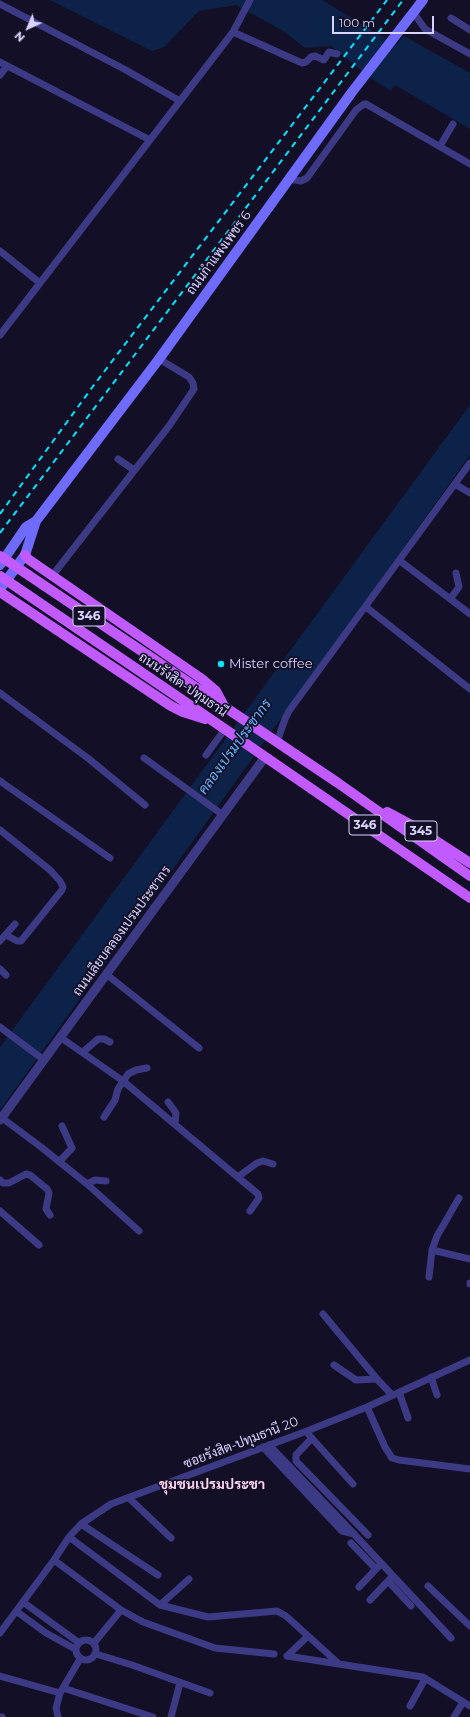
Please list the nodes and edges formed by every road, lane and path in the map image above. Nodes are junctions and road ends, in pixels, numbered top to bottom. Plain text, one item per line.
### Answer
1 (250, 0) edge
2 (423, 0) edge
3 (0, 4) edge
4 (414, 12) junction
5 (451, 18) dead end
6 (470, 30) edge
7 (233, 32) junction
8 (336, 54) dead end
9 (470, 54) edge
10 (0, 62) edge
11 (7, 66) junction
12 (0, 75) edge
13 (180, 101) junction
14 (453, 124) dead end
15 (150, 140) junction
16 (440, 146) junction
17 (470, 164) edge
18 (289, 179) junction
19 (0, 251) edge
20 (40, 283) junction
21 (0, 335) edge
22 (159, 359) junction
23 (118, 459) dead end
24 (470, 463) edge
25 (134, 470) junction
26 (455, 484) junction
27 (470, 493) edge
28 (36, 521) junction
29 (25, 555) junction
30 (0, 556) edge
31 (400, 561) junction
32 (33, 563) junction
33 (0, 564) edge
34 (456, 574) dead end
35 (0, 576) edge
36 (52, 576) junction
37 (0, 589) edge
38 (4, 595) edge
39 (450, 599) junction
40 (366, 607) junction
41 (470, 614) edge
42 (470, 689) edge
43 (0, 693) edge
44 (224, 707) junction
45 (216, 722) junction
46 (226, 730) junction
47 (274, 740) junction
48 (206, 755) dead end
49 (262, 755) junction
50 (144, 758) dead end
51 (0, 781) edge
52 (145, 805) dead end
53 (368, 805) junction
54 (221, 814) junction
55 (0, 830) edge
56 (110, 858) dead end
57 (470, 863) edge
58 (470, 876) edge
59 (470, 898) edge
60 (15, 924) dead end
61 (6, 934) junction
62 (0, 941) edge
63 (0, 969) edge
64 (106, 974) junction
65 (6, 975) dead end
66 (2, 1028) edge
67 (60, 1037) junction
68 (110, 1042) dead end
69 (199, 1048) dead end
70 (83, 1052) junction
71 (43, 1059) junction
72 (147, 1068) dead end
73 (123, 1080) junction
74 (168, 1102) dead end
75 (104, 1117) dead end
76 (1, 1119) edge
77 (175, 1124) junction
78 (62, 1126) dead end
79 (59, 1162) junction
80 (273, 1164) dead end
81 (239, 1176) junction
82 (0, 1180) edge
83 (106, 1180) dead end
84 (86, 1184) junction
85 (458, 1198) dead end
86 (0, 1211) edge
87 (250, 1211) dead end
88 (50, 1215) dead end
89 (139, 1231) dead end
90 (39, 1245) dead end
91 (432, 1250) junction
92 (470, 1259) edge
93 (429, 1277) dead end
94 (324, 1314) dead end
95 (470, 1360) edge
96 (334, 1365) dead end
97 (431, 1377) junction
98 (377, 1379) junction
99 (395, 1393) junction
100 (437, 1395) dead end
101 (367, 1407) junction
102 (408, 1418) dead end
103 (307, 1431) junction
104 (312, 1438) junction
105 (266, 1446) junction
106 (470, 1469) edge
107 (353, 1484) dead end
108 (129, 1498) junction
109 (81, 1524) junction
110 (368, 1535) dead end
111 (69, 1537) junction
112 (171, 1538) dead end
113 (351, 1543) dead end
114 (54, 1560) junction
115 (381, 1564) junction
116 (376, 1569) junction
117 (158, 1575) dead end
118 (189, 1579) dead end
119 (390, 1579) junction
120 (428, 1586) dead end
121 (359, 1587) dead end
122 (370, 1600) dead end
123 (23, 1602) junction
124 (160, 1604) junction
125 (411, 1606) dead end
126 (121, 1610) junction
127 (16, 1611) junction
128 (470, 1626) edge
129 (0, 1633) edge
130 (308, 1636) junction
131 (451, 1638) dead end
132 (94, 1643) junction
133 (77, 1645) junction
134 (96, 1654) junction
135 (274, 1654) dead end
136 (80, 1659) junction
137 (338, 1663) junction
138 (0, 1676) edge
139 (425, 1679) junction
140 (180, 1683) junction
141 (61, 1691) junction
142 (210, 1693) dead end
143 (467, 1704) edge
144 (410, 1706) dead end
145 (58, 1717) edge
146 (153, 1717) edge
147 (171, 1717) edge
148 (454, 1717) edge

1 - 7 street
2 - 4 main road, ถนนกำแพงเพชร 6
3 - 13 street
4 - 9 street
4 - 18 main road, ถนนกำแพงเพชร 6
5 - 6 street
7 - 8 street
7 - 13 street
10 - 11 street
11 - 12 street
11 - 15 street
13 - 15 street
14 - 16 street
15 - 20 street
16 - 17 street
16 - 18 street
18 - 22 main road, ถนนกำแพงเพชร 6
19 - 20 street
20 - 21 street
22 - 25 street
22 - 28 main road, ถนนกำแพงเพชร 6
23 - 25 street
24 - 26 street
25 - 36 street
26 - 27 street
26 - 31 street
28 - 29 main road, ถนนกำแพงเพชร 6
28 - 33 main road, ถนนกำแพงเพชร 6
29 - 32 main road
29 - 37 main road, ถนนกำแพงเพชร 6
30 - 44 main road, ถนนรังสิต-ปทุมธานี / 346
31 - 39 street
31 - 40 street
32 - 36 main road
32 - 38 main road
34 - 39 street
35 - 45 main road, ถนนรังสิต-ปทุมธานี / 346
36 - 44 main road
38 - 45 main road
39 - 41 street
40 - 42 street
40 - 47 street
43 - 52 street
44 - 47 main road, ถนนรังสิต-ปทุมธานี / 346
45 - 46 main road, ถนนรังสิต-ปทุมธานี / 346
46 - 48 street
46 - 49 main road, ถนนรังสิต-ปทุมธานี / 346
47 - 53 main road, ถนนรังสิต-ปทุมธานี / 346
49 - 54 street, ถนนเลียบคลองเปรมประชากร
49 - 59 main road, ถนนรังสิต-ปทุมธานี / 346
50 - 54 street
51 - 56 street
53 - 57 main road, 345
53 - 58 main road, ถนนรังสิต-ปทุมธานี / 346
54 - 64 street, ถนนเลียบคลองเปรมประชากร
55 - 61 street
60 - 61 street
61 - 62 street
63 - 65 street
64 - 67 street, ถนนเลียบคลองเปรมประชากร
64 - 69 street
66 - 71 street
67 - 70 street
67 - 71 street, ถนนเลียบคลองเปรมประชากร
68 - 70 street
70 - 73 street
71 - 76 street, ถนนเลียบคลองเปรมประชากร
72 - 73 street
73 - 75 street
73 - 77 street
74 - 77 street
76 - 79 street
77 - 81 street
78 - 79 street
79 - 84 street
80 - 81 street
81 - 87 street
82 - 88 street
83 - 84 street
84 - 89 street
85 - 91 street
86 - 90 street
91 - 92 street
91 - 93 street
94 - 98 street
95 - 97 street, ซอยรังสิต-ปทุมธานี 20
96 - 98 street
97 - 99 street, ซอยรังสิต-ปทุมธานี 20
97 - 100 street
98 - 99 street
99 - 101 street, ซอยรังสิต-ปทุมธานี 20
99 - 102 street
101 - 103 street, ซอยรังสิต-ปทุมธานี 20
101 - 106 street
103 - 104 street
103 - 105 street, ซอยรังสิต-ปทุมธานี 20
104 - 107 street
104 - 110 street
105 - 108 street, ซอยรังสิต-ปทุมธานี 20
105 - 115 street
108 - 109 street, ซอยรังสิต-ปทุมธานี 20
108 - 112 street
109 - 111 street, ซอยรังสิต-ปทุมธานี 20
109 - 117 street
111 - 114 street, ซอยรังสิต-ปทุมธานี 20
111 - 124 street
113 - 116 street
114 - 123 street, ซอยรังสิต-ปทุมธานี 20
114 - 126 street
115 - 116 street
115 - 119 street
116 - 121 street
118 - 124 street
119 - 122 street
119 - 125 street
119 - 131 street
120 - 128 street
123 - 127 street, ซอยรังสิต-ปทุมธานี 20
123 - 133 street
124 - 130 street
126 - 132 street
126 - 135 street
127 - 129 street, ซอยรังสิต-ปทุมธานี 20
127 - 133 street
130 - 137 street
130 - 137 street
132 - 133 street
132 - 134 street
133 - 136 street
134 - 136 street
134 - 140 street
136 - 141 street
137 - 139 street
138 - 141 street
139 - 143 street
139 - 144 street
140 - 142 street
140 - 147 street
141 - 145 street
141 - 146 street
143 - 148 street

